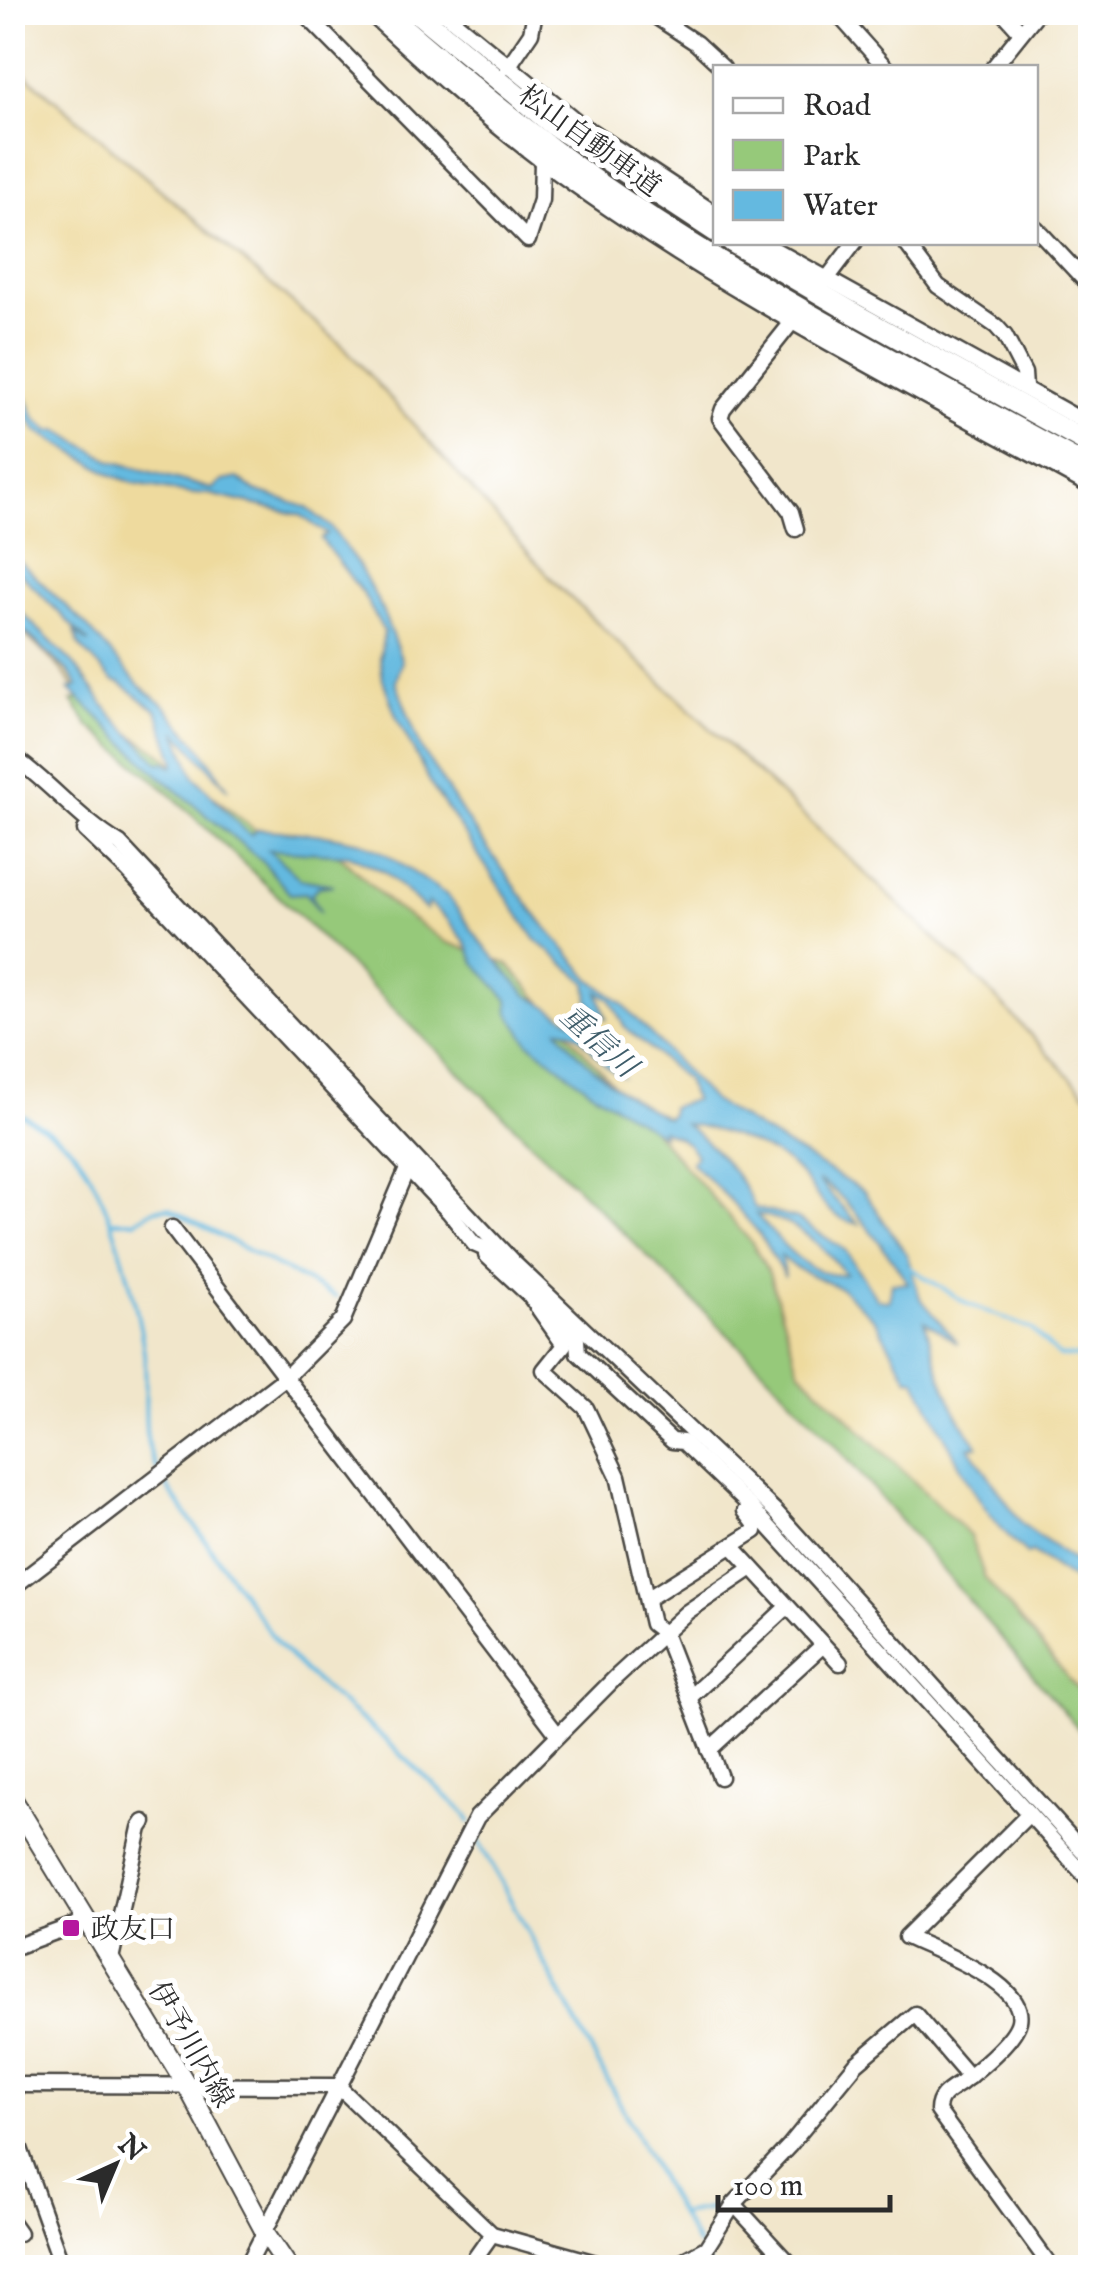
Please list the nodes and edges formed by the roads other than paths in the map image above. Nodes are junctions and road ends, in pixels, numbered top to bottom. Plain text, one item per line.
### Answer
1 (303, 12) edge
2 (369, 12) edge
3 (385, 12) edge
4 (416, 12) edge
5 (443, 12) edge
6 (535, 12) edge
7 (649, 12) edge
8 (836, 12) edge
9 (1003, 12) edge
10 (1038, 12) edge
11 (1022, 32) junction
12 (720, 65) edge
13 (883, 65) edge
14 (995, 65) edge
15 (508, 68) junction
16 (542, 161) junction
17 (713, 212) edge
18 (713, 230) edge
19 (1038, 230) edge
20 (737, 245) edge
21 (766, 245) edge
22 (853, 245) edge
23 (907, 245) edge
24 (826, 280) junction
25 (1090, 286) edge
26 (794, 321) junction
27 (1025, 388) junction
28 (1090, 424) edge
29 (1090, 444) edge
30 (1090, 468) edge
31 (1090, 486) edge
32 (796, 529) dead end
33 (12, 756) edge
34 (70, 809) junction
35 (406, 1169) junction
36 (172, 1228) dead end
37 (474, 1244) junction
38 (513, 1262) junction
39 (529, 1295) junction
40 (286, 1377) junction
41 (693, 1432) junction
42 (715, 1473) junction
43 (733, 1546) junction
44 (752, 1568) junction
45 (12, 1588) edge
46 (647, 1599) junction
47 (787, 1607) junction
48 (664, 1633) junction
49 (823, 1645) junction
50 (840, 1663) dead end
51 (689, 1698) junction
52 (558, 1736) junction
53 (710, 1750) junction
54 (720, 1777) dead end
55 (12, 1798) edge
56 (1029, 1814) junction
57 (144, 1822) dead end
58 (1090, 1859) edge
59 (1090, 1881) edge
60 (88, 1920) junction
61 (12, 1948) edge
62 (111, 1959) junction
63 (969, 2076) junction
64 (186, 2084) junction
65 (12, 2085) edge
66 (338, 2086) junction
67 (12, 2126) edge
68 (734, 2204) junction
69 (266, 2234) junction
70 (492, 2234) junction
71 (63, 2268) edge
72 (246, 2268) edge
73 (289, 2268) edge
74 (468, 2268) edge
75 (667, 2268) edge
76 (793, 2268) edge
77 (1052, 2268) edge

1 - 16 street
2 - 16 street
3 - 30 highway, 松山自動車道
4 - 18 highway, 松山自動車道
5 - 15 street
6 - 15 street
7 - 12 street
8 - 13 street
9 - 11 street
10 - 11 street
11 - 14 street
15 - 17 street
16 - 26 street
19 - 25 street
20 - 29 highway
21 - 24 street
22 - 24 street
23 - 27 street
24 - 27 street
26 - 31 street
26 - 32 street
27 - 28 street
33 - 34 street
34 - 35 street
34 - 38 street
35 - 37 street
35 - 40 street
36 - 40 street
37 - 38 street
37 - 39 street
38 - 41 street
39 - 42 street
39 - 46 street
40 - 45 street
40 - 52 street
41 - 42 street
41 - 58 street
42 - 43 street
42 - 56 street
43 - 44 street
43 - 46 street
44 - 47 street
44 - 48 street
46 - 48 street
47 - 49 street
47 - 51 street
48 - 51 street
48 - 52 street
49 - 50 street
49 - 53 street
51 - 53 street
52 - 66 street
53 - 54 street
55 - 60 main road, 伊予川内線
56 - 59 street
56 - 63 street
57 - 62 street
60 - 61 street
60 - 62 main road, 伊予川内線
62 - 64 main road, 伊予川内線
63 - 68 street
63 - 77 street
64 - 65 street
64 - 66 street
64 - 69 main road, 伊予川内線
66 - 69 street
66 - 70 street
67 - 71 street
68 - 75 street
68 - 76 street
69 - 72 street
69 - 73 main road, 伊予川内線
70 - 74 street
70 - 75 street

